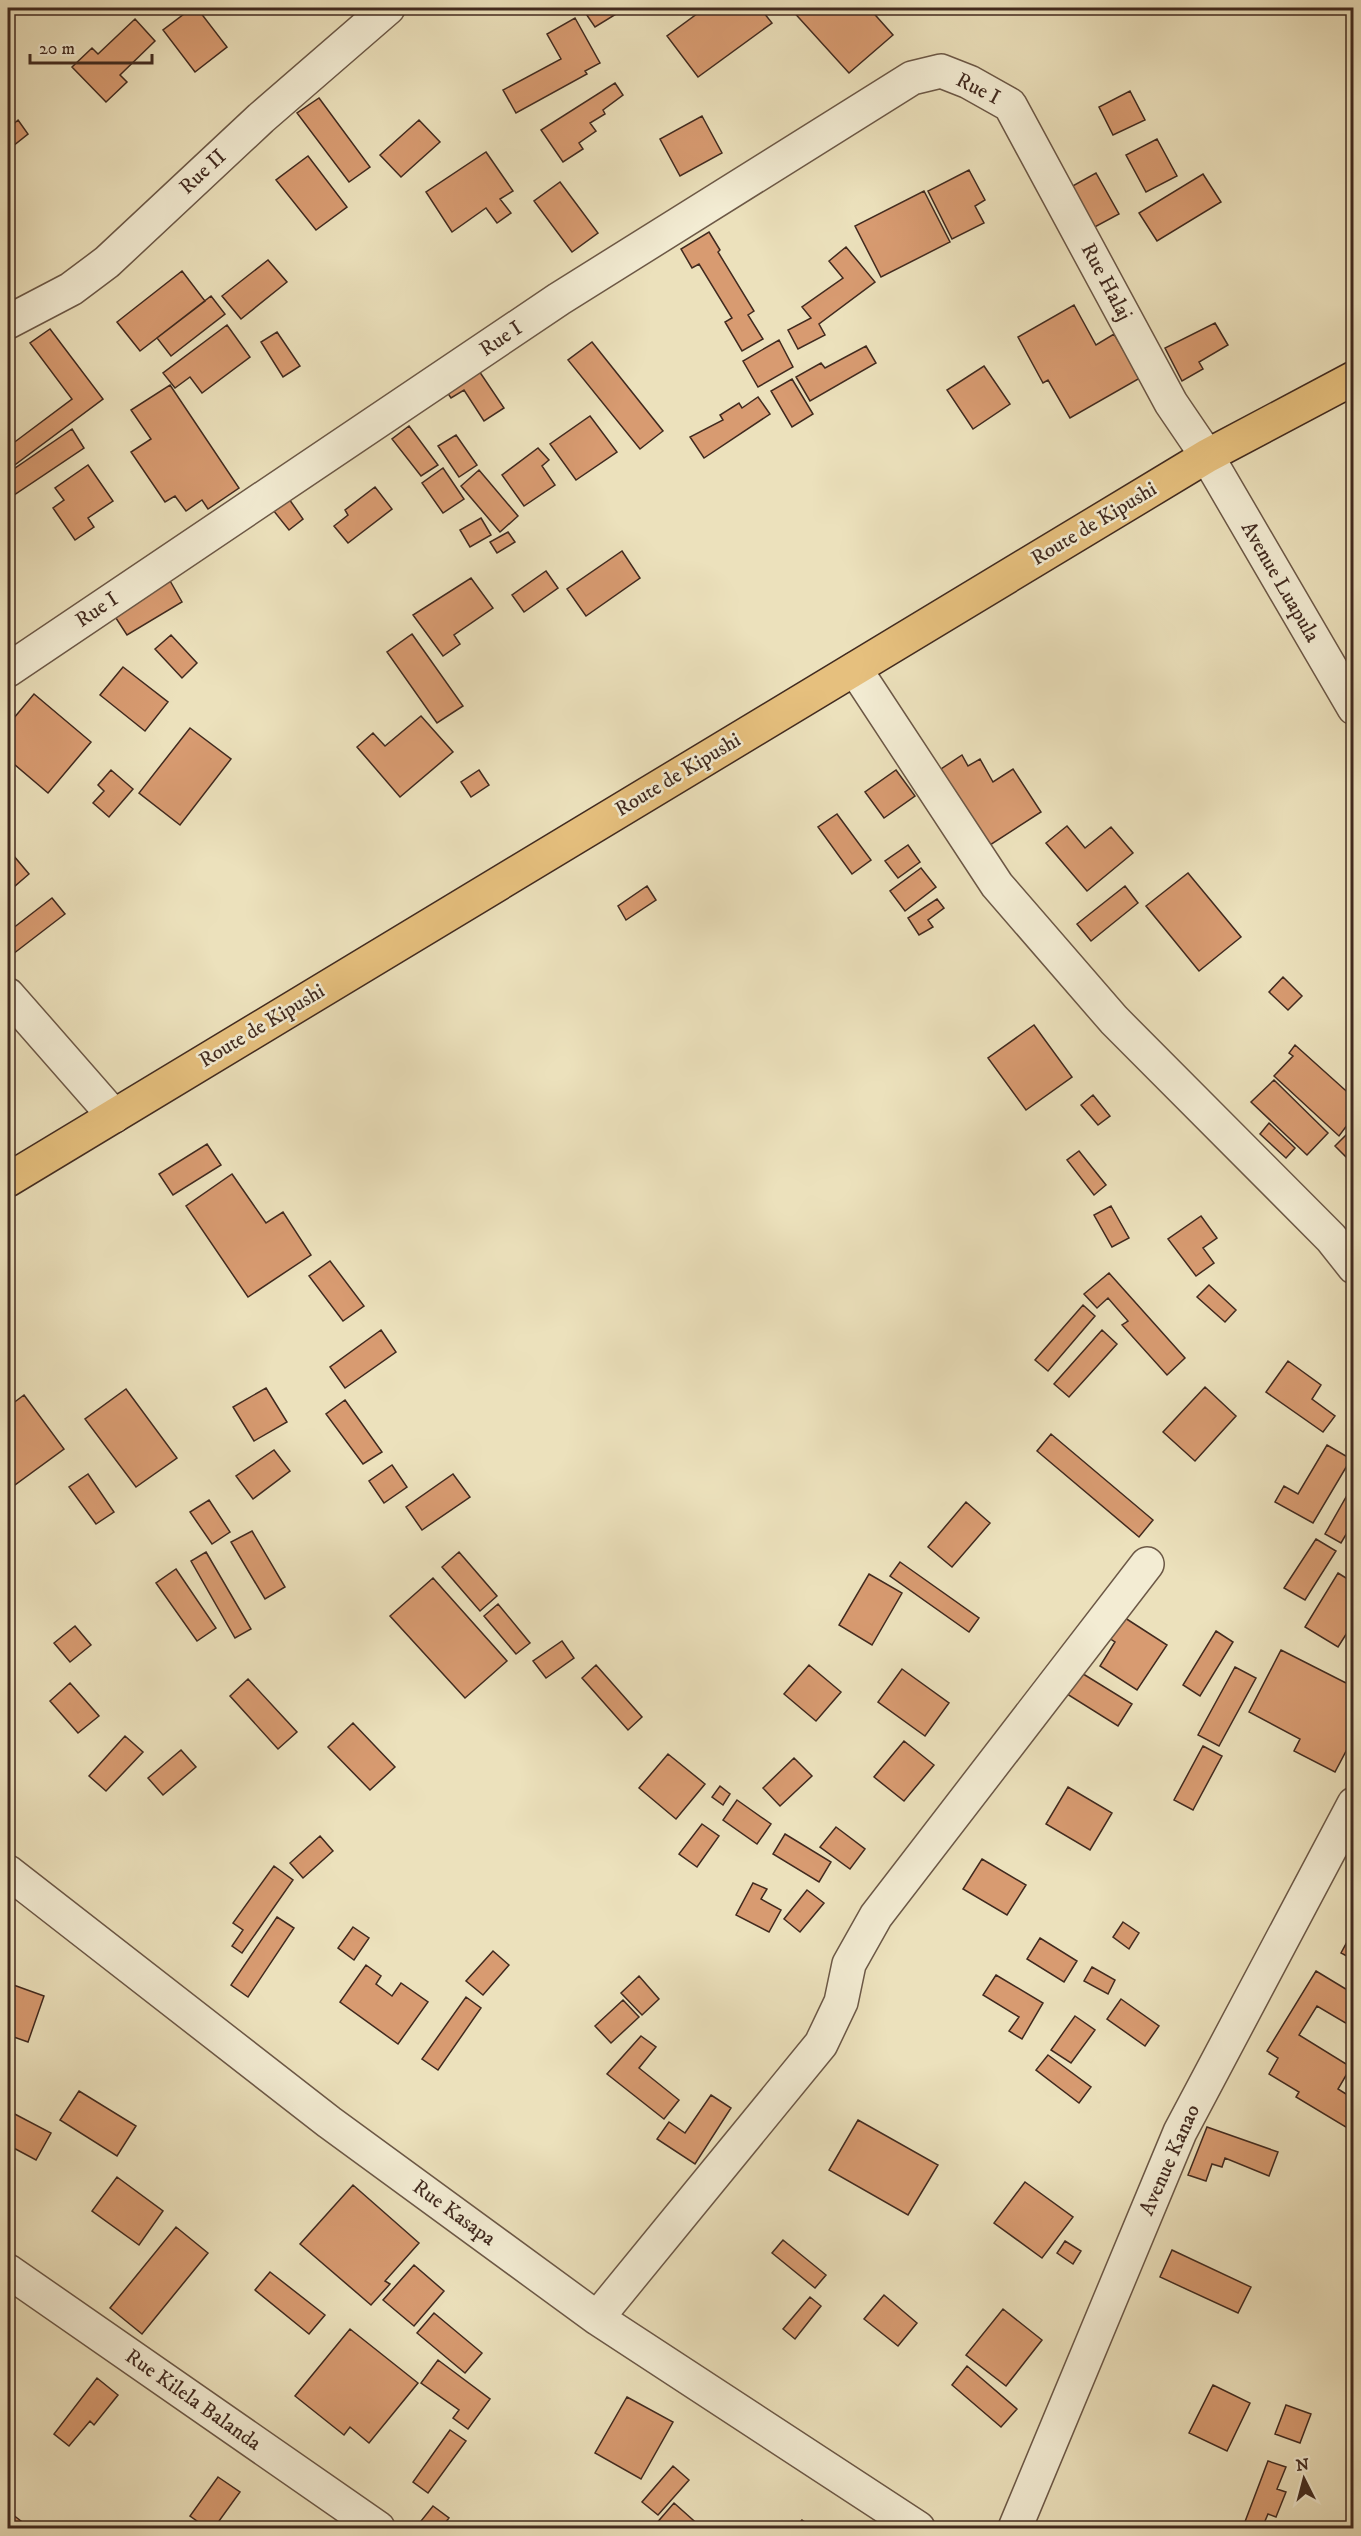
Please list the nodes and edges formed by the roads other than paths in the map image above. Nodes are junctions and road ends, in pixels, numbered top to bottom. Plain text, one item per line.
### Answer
1 (388, 8) edge
2 (1010, 105) joint
3 (8, 322) edge
4 (1353, 378) edge
5 (1207, 456) junction
6 (855, 669) junction
7 (8, 670) edge
8 (1353, 708) edge
9 (8, 995) edge
10 (114, 1116) junction
11 (8, 1180) edge
12 (1353, 1267) edge
13 (1147, 1564) dead end
14 (1353, 1804) edge
15 (8, 1872) edge
16 (8, 2271) edge
17 (597, 2318) junction
18 (378, 2529) edge
19 (918, 2529) edge
20 (1015, 2529) edge

1 - 3 street, Rue II
2 - 5 street, Rue Halaj
2 - 7 street, Rue I
4 - 5 main road, Route de Kipushi
5 - 6 main road, Route de Kipushi
5 - 8 street, Avenue Luapula
6 - 10 main road, Route de Kipushi
6 - 12 street
9 - 10 street
10 - 11 main road, Route de Kipushi
13 - 17 street
14 - 20 street, Avenue Kanao
15 - 17 street, Rue Kasapa
16 - 18 street, Rue Kilela Balanda
17 - 19 street, Rue Kasapa

